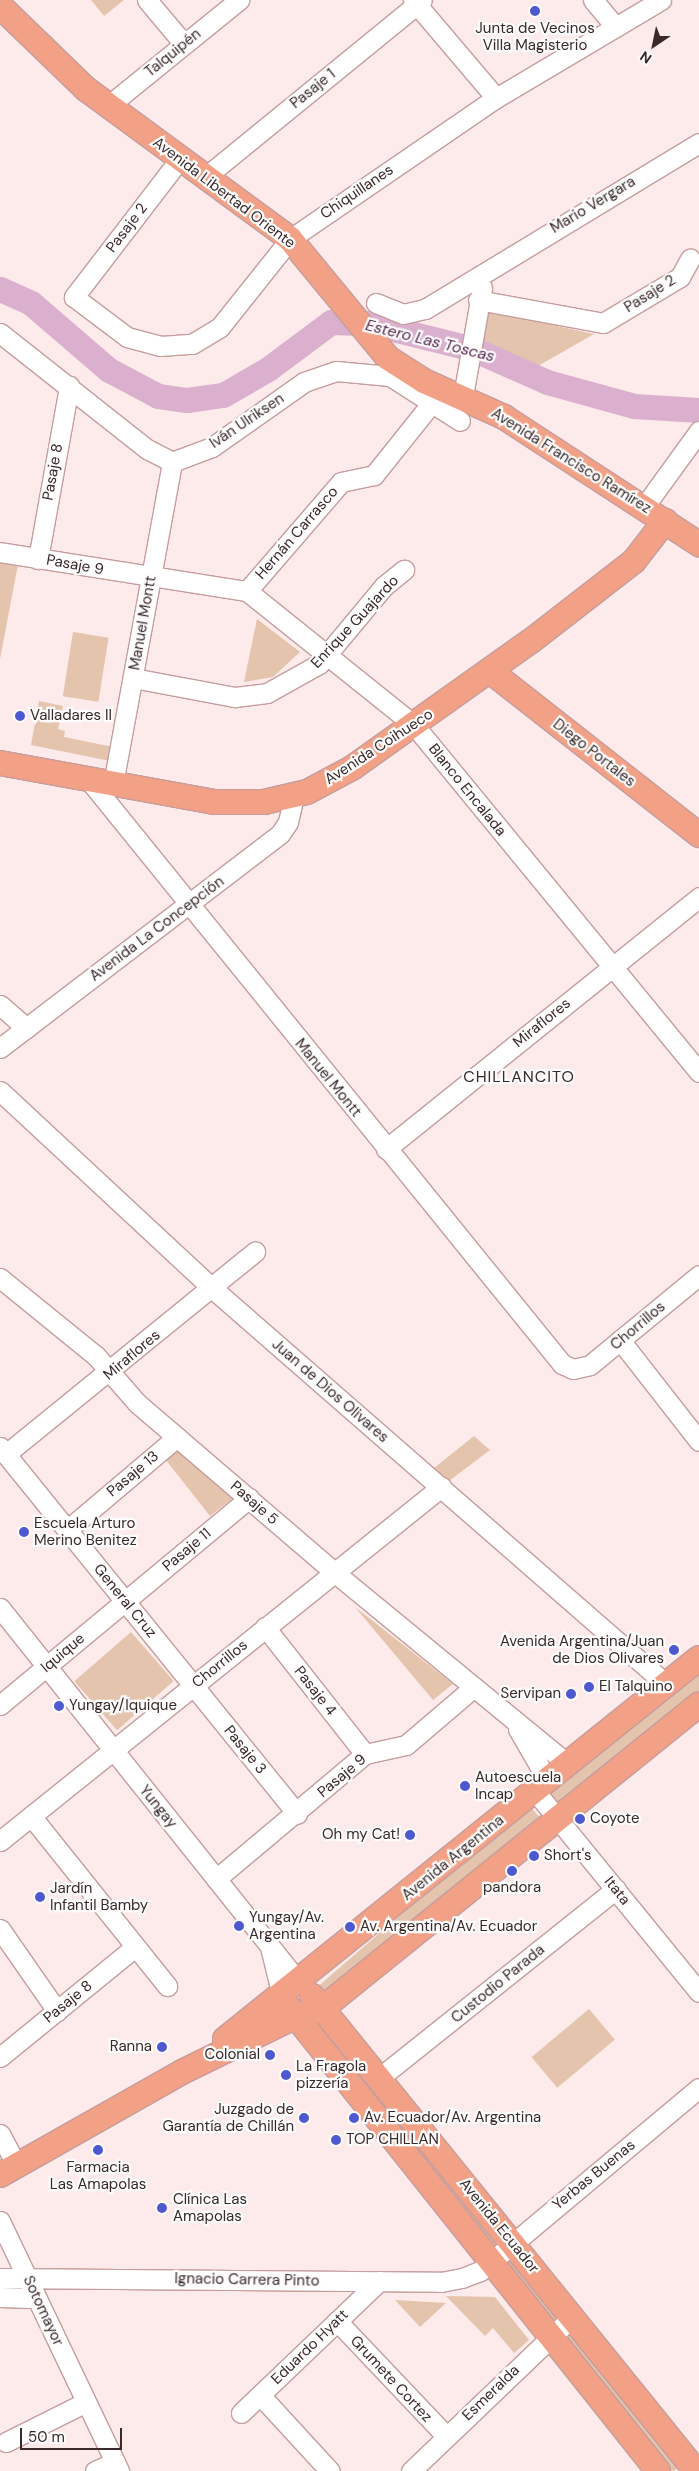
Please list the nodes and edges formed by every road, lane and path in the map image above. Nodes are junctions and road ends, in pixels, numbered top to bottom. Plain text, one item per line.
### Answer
1 (147, 0) edge
2 (239, 0) edge
3 (594, 0) edge
4 (662, 0) edge
5 (417, 1) edge
6 (0, 6) edge
7 (616, 27) junction
8 (184, 44) junction
9 (496, 98) junction
10 (108, 106) junction
11 (699, 143) edge
12 (179, 160) junction
13 (204, 178) junction
14 (290, 239) junction
15 (690, 259) dead end
16 (488, 268) junction
17 (74, 297) joint
18 (478, 300) junction
19 (376, 303) dead end
20 (0, 333) edge
21 (465, 385) junction
22 (69, 386) junction
23 (436, 394) junction
24 (460, 421) dead end
25 (699, 431) edge
26 (172, 462) junction
27 (644, 507) junction
28 (665, 521) junction
29 (699, 544) edge
30 (0, 552) edge
31 (38, 559) junction
32 (404, 570) dead end
33 (151, 576) junction
34 (247, 591) junction
35 (327, 656) junction
36 (490, 672) junction
37 (132, 678) junction
38 (414, 725) junction
39 (0, 763) edge
40 (89, 780) junction
41 (113, 784) junction
42 (294, 796) junction
43 (699, 835) edge
44 (699, 897) edge
45 (189, 904) junction
46 (613, 967) junction
47 (0, 1005) edge
48 (26, 1028) junction
49 (0, 1048) edge
50 (699, 1072) edge
51 (0, 1091) edge
52 (386, 1149) junction
53 (255, 1252) dead end
54 (699, 1275) edge
55 (0, 1278) edge
56 (212, 1288) junction
57 (620, 1340) junction
58 (573, 1369) joint
59 (111, 1372) junction
60 (177, 1437) junction
61 (699, 1440) edge
62 (3, 1451) edge
63 (441, 1487) junction
64 (249, 1498) junction
65 (67, 1530) junction
66 (334, 1572) junction
67 (125, 1602) junction
68 (0, 1608) edge
69 (265, 1627) junction
70 (699, 1658) edge
71 (46, 1667) junction
72 (666, 1684) junction
73 (193, 1686) junction
74 (474, 1687) junction
75 (0, 1705) edge
76 (699, 1705) edge
77 (514, 1721) junction
78 (113, 1751) junction
79 (365, 1754) junction
80 (568, 1764) junction
81 (542, 1786) junction
82 (297, 1814) junction
83 (31, 1816) junction
84 (558, 1818) junction
85 (0, 1841) edge
86 (216, 1879) junction
87 (616, 1889) junction
88 (0, 1929) edge
89 (135, 1947) junction
90 (167, 1986) dead end
91 (290, 1989) junction
92 (699, 1992) edge
93 (323, 2008) junction
94 (56, 2011) junction
95 (292, 2018) junction
96 (0, 2057) edge
97 (182, 2072) junction
98 (379, 2078) junction
99 (699, 2088) edge
100 (0, 2134) edge
101 (9, 2171) edge
102 (0, 2221) edge
103 (512, 2242) junction
104 (488, 2262) junction
105 (0, 2278) edge
106 (28, 2279) junction
107 (379, 2281) junction
108 (0, 2297) edge
109 (36, 2298) junction
110 (573, 2316) junction
111 (337, 2321) junction
112 (549, 2336) junction
113 (260, 2395) junction
114 (86, 2402) junction
115 (241, 2413) dead end
116 (446, 2436) junction
117 (6, 2442) dead end
118 (117, 2466) edge
119 (696, 2469) edge
120 (95, 2471) edge
121 (330, 2471) edge
122 (410, 2471) edge
123 (658, 2471) edge

1 - 8 street
2 - 8 street, Talquipén
3 - 7 street
4 - 7 street, Chiquillanes
5 - 9 street
5 - 13 street, Pasaje 1
6 - 10 main road, Avenida Libertad Oriente
7 - 9 street, Chiquillanes
8 - 10 street, Talquipén
9 - 14 street, Chiquillanes
10 - 12 main road, Avenida Libertad Oriente
11 - 16 street, Mario Vergara
12 - 13 main road, Avenida Libertad Oriente
12 - 17 street, Pasaje 2
13 - 14 main road, Avenida Libertad Oriente
14 - 17 street, Chiquillanes
14 - 23 main road, Avenida Libertad Oriente
15 - 18 street, Pasaje 2
16 - 18 street
16 - 19 street, Mario Vergara
18 - 21 street
20 - 22 street
21 - 23 main road, Avenida Francisco Ramírez
21 - 27 main road, Avenida Francisco Ramírez
22 - 26 street
22 - 31 street, Pasaje 8
23 - 24 street, Iván Ulriksen
23 - 26 street, Iván Ulriksen
23 - 34 street, Hernán Carrasco
25 - 27 street
26 - 33 street, Manuel Montt
27 - 28 main road, Avenida Francisco Ramírez
28 - 29 main road, Avenida Francisco Ramírez
28 - 36 main road, Avenida Coihueco
30 - 31 street, Pasaje 9
31 - 33 street, Pasaje 9
32 - 35 street, Enrique Guajardo
33 - 34 street
33 - 37 street, Manuel Montt
34 - 35 street, Blanco Encalada
35 - 37 street, Enrique Guajardo
35 - 38 street, Blanco Encalada
36 - 38 main road, Avenida Coihueco
36 - 43 main road, Diego Portales
37 - 41 street, Manuel Montt
38 - 42 main road, Avenida Coihueco
38 - 46 street, Blanco Encalada
39 - 40 main road, Avenida Coihueco
40 - 41 main road, Avenida Coihueco
40 - 45 street, Manuel Montt
41 - 42 main road, Avenida Coihueco
42 - 45 street, Avenida La Concepción
44 - 46 street, Miraflores
45 - 48 street, Avenida La Concepción
45 - 52 street, Manuel Montt
46 - 50 street, Blanco Encalada
46 - 52 street, Miraflores
47 - 48 street
48 - 49 street, Avenida La Concepción
51 - 56 street, Juan de Dios Olivares
52 - 58 street, Manuel Montt
53 - 56 street, Miraflores
54 - 57 street, Chorrillos
55 - 59 street, Pasaje 5
56 - 59 street, Miraflores
56 - 63 street, Juan de Dios Olivares
57 - 58 street, Chorrillos
57 - 61 street
59 - 60 street, Pasaje 5
59 - 62 street, Miraflores
60 - 64 street, Pasaje 5
60 - 65 street, Pasaje 13
62 - 65 street, General Cruz
63 - 66 street, Chorrillos
63 - 72 street, Juan de Dios Olivares
64 - 66 street, Pasaje 5
64 - 67 street, Pasaje 11
65 - 67 street, General Cruz
66 - 69 street, Chorrillos
66 - 74 street, Pasaje 5
67 - 71 street, Iquique
67 - 73 street, General Cruz
68 - 71 street, Yungay
69 - 73 street, Chorrillos
69 - 79 street, Pasaje 4
70 - 72 main road, Avenida Argentina
71 - 75 street, Iquique
71 - 78 street, Yungay
72 - 80 main road, Avenida Argentina
73 - 78 street, Chorrillos
73 - 82 street, Pasaje 3
74 - 77 street, Pasaje 5
74 - 79 street, Pasaje 9
76 - 84 main road
77 - 80 street, Pasaje 5
77 - 81 street, Pasaje 5
78 - 83 street, Chorrillos
78 - 86 street, Yungay
79 - 82 street, Pasaje 9
80 - 81 main road, Avenida Argentina
81 - 84 street, Itata
81 - 91 main road, Avenida Argentina
82 - 86 street, Pasaje 9
83 - 85 street, Chorrillos
83 - 89 street
84 - 87 street, Itata
84 - 93 main road
86 - 91 street, Yungay
87 - 92 street, Itata
87 - 98 street, Custodio Parada
88 - 94 street
89 - 90 street
89 - 94 street, Pasaje 8
91 - 93 main road, Avenida Ecuador
91 - 95 main road, Avenida Ecuador
91 - 97 main road, Avenida Argentina
93 - 95 main road
93 - 98 main road, Avenida Ecuador
94 - 96 street, Pasaje 8
95 - 97 main road
95 - 104 main road, Avenida Ecuador
97 - 101 main road
98 - 103 main road, Avenida Ecuador
99 - 103 street, Yerbas Buenas
100 - 101 street
102 - 106 street, Sotomayor
103 - 104 street, Yerbas Buenas
103 - 110 main road, Avenida Ecuador
104 - 107 street, Ignacio Carrera Pinto
104 - 112 main road, Avenida Ecuador
105 - 106 street, Ignacio Carrera Pinto
106 - 107 street, Ignacio Carrera Pinto
106 - 109 street, Sotomayor
107 - 111 street, Eduardo Hyatt
108 - 109 street
109 - 114 street, Sotomayor
110 - 112 street, Esmeralda
110 - 119 main road, Avenida Ecuador
111 - 113 street, Eduardo Hyatt
111 - 116 street, Grumete Cortez
112 - 116 street, Esmeralda
112 - 123 main road, Avenida Ecuador
113 - 115 street, Eduardo Hyatt
113 - 121 street
114 - 117 street
114 - 118 street, Sotomayor
116 - 122 street, Esmeralda
118 - 120 street, Sotomayor

